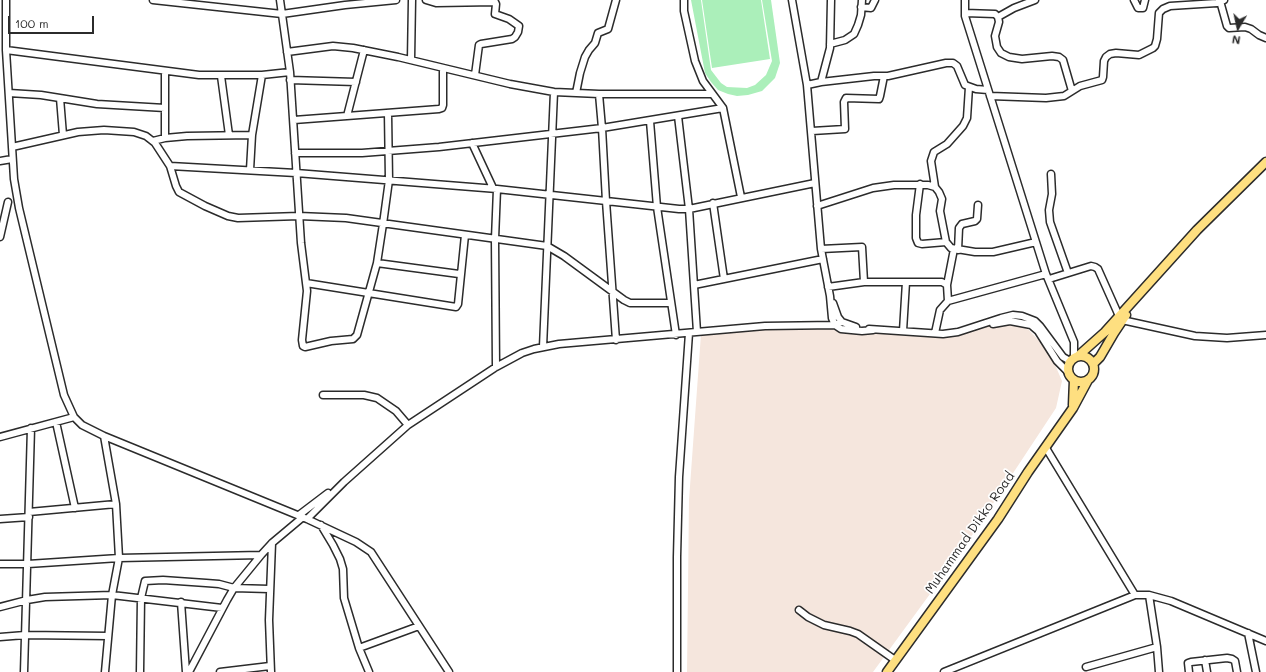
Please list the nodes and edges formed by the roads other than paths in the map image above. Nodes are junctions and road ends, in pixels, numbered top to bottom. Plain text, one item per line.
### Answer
1 (6, 0) edge
2 (153, 0) edge
3 (280, 0) edge
4 (396, 0) edge
5 (412, 0) edge
6 (426, 0) edge
7 (616, 0) edge
8 (684, 0) edge
9 (792, 0) edge
10 (831, 0) edge
11 (862, 0) edge
12 (875, 0) edge
13 (965, 0) edge
14 (1035, 0) edge
15 (1134, 0) edge
16 (1145, 0) edge
17 (458, 1) edge
18 (1222, 1) edge
19 (861, 7) junction
20 (965, 13) junction
21 (282, 14) junction
22 (998, 17) junction
23 (1266, 38) edge
24 (830, 44) junction
25 (6, 50) junction
26 (364, 50) junction
27 (287, 52) junction
28 (411, 60) junction
29 (444, 68) junction
30 (165, 71) junction
31 (290, 72) junction
32 (475, 75) junction
33 (221, 76) junction
34 (262, 76) junction
35 (884, 76) junction
36 (290, 80) junction
37 (356, 82) junction
38 (821, 82) junction
39 (807, 85) junction
40 (969, 87) junction
41 (988, 90) junction
42 (554, 92) junction
43 (1072, 92) junction
44 (9, 93) junction
45 (576, 93) junction
46 (599, 94) junction
47 (712, 94) junction
48 (990, 96) junction
49 (60, 98) junction
50 (165, 108) junction
51 (723, 108) junction
52 (388, 113) junction
53 (347, 116) junction
54 (678, 116) junction
55 (294, 120) junction
56 (650, 121) junction
57 (602, 128) junction
58 (812, 131) junction
59 (553, 134) junction
60 (63, 135) junction
61 (229, 135) junction
62 (252, 135) junction
63 (165, 138) junction
64 (153, 141) junction
65 (472, 143) junction
66 (12, 147) junction
67 (388, 151) junction
68 (295, 153) junction
69 (12, 159) junction
70 (0, 161) edge
71 (1266, 162) edge
72 (170, 166) junction
73 (250, 170) junction
74 (296, 173) junction
75 (1051, 174) dead end
76 (389, 180) junction
77 (815, 183) junction
78 (920, 184) junction
79 (934, 187) junction
80 (495, 189) junction
81 (550, 195) junction
82 (17, 196) junction
83 (741, 197) junction
84 (606, 201) junction
85 (8, 202) junction
86 (713, 203) junction
87 (978, 205) dead end
88 (817, 206) junction
89 (657, 207) junction
90 (0, 208) edge
91 (689, 209) junction
92 (299, 216) junction
93 (383, 224) junction
94 (465, 235) junction
95 (0, 237) edge
96 (495, 239) junction
97 (946, 242) junction
98 (1036, 242) junction
99 (547, 246) junction
100 (956, 249) junction
101 (821, 250) junction
102 (823, 259) junction
103 (377, 263) junction
104 (461, 272) junction
105 (1068, 273) junction
106 (1048, 276) junction
107 (724, 280) junction
108 (864, 282) junction
109 (906, 282) junction
110 (306, 283) junction
111 (694, 285) junction
112 (947, 285) junction
113 (828, 287) junction
114 (612, 290) junction
115 (369, 292) junction
116 (830, 296) junction
117 (948, 300) junction
118 (670, 303) junction
119 (1121, 318) junction
120 (842, 322) junction
121 (835, 325) junction
122 (980, 326) junction
123 (873, 330) junction
124 (903, 331) junction
125 (696, 332) junction
126 (934, 333) junction
127 (689, 334) junction
128 (676, 335) junction
129 (1266, 335) edge
130 (616, 340) junction
131 (543, 347) junction
132 (1074, 358) junction
133 (1093, 364) junction
134 (496, 367) junction
135 (1068, 372) junction
136 (1074, 380) junction
137 (1088, 380) junction
138 (323, 395) dead end
139 (1073, 408) junction
140 (74, 417) junction
141 (56, 422) junction
142 (408, 425) junction
143 (32, 428) junction
144 (104, 436) junction
145 (0, 437) edge
146 (1046, 448) junction
147 (344, 482) junction
148 (116, 504) junction
149 (75, 508) junction
150 (29, 514) junction
151 (303, 517) junction
152 (0, 520) edge
153 (321, 525) junction
154 (272, 543) junction
155 (261, 555) junction
156 (119, 558) junction
157 (0, 564) edge
158 (28, 564) junction
159 (234, 588) junction
160 (269, 589) junction
161 (112, 595) junction
162 (1135, 595) junction
163 (1149, 595) junction
164 (141, 598) junction
165 (26, 600) junction
166 (181, 602) junction
167 (0, 607) edge
168 (222, 608) junction
169 (799, 610) dead end
170 (419, 626) junction
171 (1248, 633) junction
172 (25, 635) junction
173 (108, 636) junction
174 (0, 637) edge
175 (1266, 641) edge
176 (1157, 647) junction
177 (359, 648) junction
178 (895, 660) junction
179 (1205, 660) junction
180 (1086, 667) dead end
181 (270, 669) edge
182 (24, 672) edge
183 (105, 672) edge
184 (140, 672) edge
185 (188, 672) edge
186 (220, 672) edge
187 (369, 672) edge
188 (449, 672) edge
189 (677, 672) edge
190 (887, 672) edge
191 (944, 672) edge
192 (1159, 672) edge
193 (1189, 672) edge
194 (1207, 672) edge
195 (1237, 672) edge
196 (1256, 672) edge

1 - 25 street
2 - 21 street
3 - 21 street
4 - 21 street
5 - 28 street
6 - 17 street
7 - 45 street
8 - 47 street
9 - 39 street
10 - 24 street
11 - 19 street
12 - 19 street
13 - 20 street
14 - 22 street
15 - 16 street
17 - 32 street
18 - 23 street
18 - 43 street
19 - 24 street
20 - 22 street
20 - 41 street
21 - 27 street
22 - 43 street
24 - 38 street
25 - 30 street
25 - 44 street
26 - 27 street
26 - 28 street
26 - 37 street
27 - 31 street
28 - 29 street
29 - 32 street
29 - 52 street
30 - 33 street
30 - 50 street
31 - 34 street
31 - 36 street
32 - 42 street
33 - 34 street
33 - 61 street
34 - 62 street
35 - 38 street
35 - 40 street
35 - 58 street
36 - 37 street
36 - 55 street
37 - 53 street
38 - 39 street
39 - 58 street
40 - 41 street
40 - 79 street
41 - 48 street
42 - 45 street
42 - 59 street
43 - 48 street
44 - 49 street
44 - 66 street
45 - 46 street
46 - 47 street
46 - 57 street
47 - 51 street
48 - 98 street
49 - 50 street
49 - 60 street
50 - 63 street
51 - 54 street
51 - 83 street
52 - 53 street
52 - 67 street
53 - 55 street
54 - 56 street
54 - 91 street
55 - 68 street
56 - 57 street
56 - 89 street
57 - 59 street
57 - 84 street
58 - 77 street
59 - 65 street
59 - 81 street
60 - 64 street
60 - 66 street
61 - 62 street
61 - 63 street
62 - 73 street
63 - 64 street
64 - 72 street
65 - 67 street
65 - 80 street
66 - 69 street
67 - 68 street
67 - 76 street
68 - 74 street
69 - 70 street
69 - 82 street
71 - 119 main road
72 - 73 street
72 - 92 street
73 - 74 street
74 - 76 street
74 - 92 street
75 - 105 street
76 - 80 street
76 - 93 street
77 - 83 street
77 - 88 street
78 - 79 street
78 - 88 street
78 - 97 street
79 - 97 street
80 - 81 street
80 - 96 street
81 - 84 street
81 - 99 street
82 - 85 street
82 - 140 street
83 - 86 street
84 - 89 street
84 - 114 street
85 - 90 street
85 - 95 street
86 - 91 street
86 - 107 street
87 - 100 street
88 - 101 street
89 - 91 street
89 - 118 street
91 - 111 street
92 - 93 street
92 - 110 street
93 - 94 street
93 - 103 street
94 - 96 street
94 - 104 street
96 - 99 street
96 - 134 street
97 - 100 street
98 - 100 street
98 - 106 street
99 - 114 street
99 - 131 street
100 - 112 street
101 - 102 street
101 - 108 street
102 - 107 street
102 - 113 street
103 - 104 street
103 - 115 street
104 - 115 street
105 - 106 street
105 - 119 street
106 - 117 street
106 - 132 street
107 - 111 street
108 - 109 street
108 - 113 street
109 - 112 street
109 - 124 street
110 - 115 street
110 - 115 street
111 - 125 street
112 - 117 street
113 - 116 street
114 - 118 street
114 - 130 street
116 - 120 street
116 - 121 street
117 - 126 street
118 - 128 street
119 - 129 street
119 - 132 main road
119 - 133 main road
120 - 121 street
120 - 123 street
121 - 123 street
121 - 125 street
122 - 126 street
122 - 132 street
122 - 135 street
123 - 124 street
124 - 126 street
125 - 127 street
127 - 128 street
127 - 189 street
128 - 130 street
130 - 131 street
131 - 134 street
132 - 133 main road
132 - 135 main road
133 - 137 main road
134 - 142 street
135 - 136 main road
136 - 137 main road
136 - 139 main road
137 - 139 main road, Muhammad Dikko Road
138 - 142 street
139 - 146 main road, Muhammad Dikko Road
140 - 141 street
140 - 144 street
141 - 143 street
141 - 149 street
142 - 147 street
143 - 145 street
143 - 150 street
144 - 148 street
144 - 151 street
146 - 162 street
146 - 178 main road, Muhammad Dikko Road
147 - 151 street
147 - 151 street
148 - 149 street
148 - 156 street
149 - 150 street
150 - 152 street
150 - 158 street
151 - 153 street
151 - 154 street
153 - 170 street
153 - 177 street
154 - 155 street
154 - 160 street
155 - 156 street
155 - 159 street
156 - 158 street
156 - 161 street
157 - 158 street
158 - 165 street
159 - 160 street
159 - 164 street
159 - 168 street
160 - 181 street
161 - 164 street
161 - 165 street
161 - 173 street
162 - 163 street
162 - 191 street
163 - 171 street
163 - 176 street
164 - 166 street
164 - 184 street
165 - 167 street
165 - 172 street
166 - 168 street
166 - 185 street
168 - 185 street
169 - 178 street
170 - 177 street
170 - 188 street
171 - 175 street
171 - 196 street
172 - 173 street
172 - 174 street
172 - 182 street
173 - 183 street
176 - 180 street
176 - 192 street
177 - 187 street
178 - 190 main road, Muhammad Dikko Road
179 - 193 street
179 - 194 street
179 - 195 street
181 - 186 street

